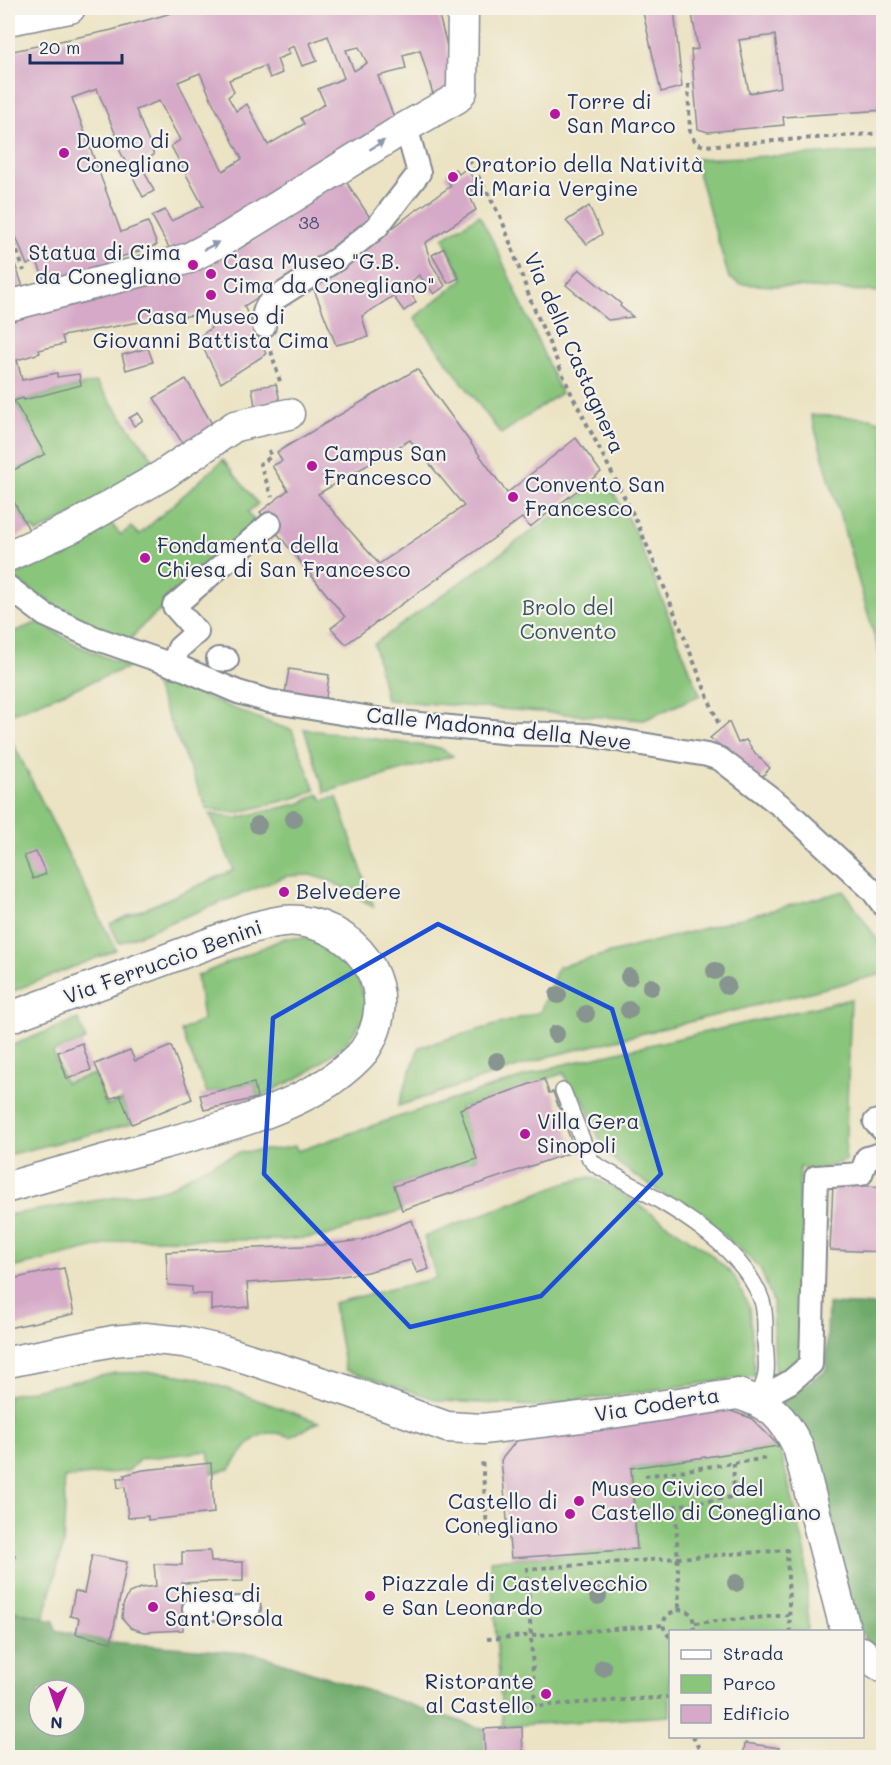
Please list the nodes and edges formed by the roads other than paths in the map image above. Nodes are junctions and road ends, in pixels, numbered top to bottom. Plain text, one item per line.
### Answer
1 (70, 8) edge
2 (463, 8) edge
3 (8, 20) edge
4 (406, 127) junction
5 (8, 306) edge
6 (264, 326) road end
7 (289, 414) road end
8 (270, 524) dead end
9 (8, 556) edge
10 (8, 587) edge
11 (182, 652) junction
12 (884, 906) edge
13 (8, 1018) edge
14 (563, 1091) dead end
15 (884, 1119) edge
16 (884, 1131) edge
17 (884, 1153) edge
18 (8, 1187) edge
19 (8, 1362) edge
20 (757, 1400) junction
21 (249, 1608) dead end
22 (194, 1609) dead end
23 (845, 1630) edge
24 (864, 1654) edge
25 (884, 1668) edge

1 - 3 street
2 - 4 street
5 -> 4 street
4 - 6 street
7 - 9 street
8 - 11 street
10 - 11 street, Calle Madonna della Neve
11 - 12 street, Calle Madonna della Neve
13 - 18 street, Via Ferruccio Benini
14 - 20 lane
15 - 16 street
17 - 20 street
19 - 20 street, Via Coderta
20 - 23 street, Via Coderta
21 - 22 street
24 - 25 street

